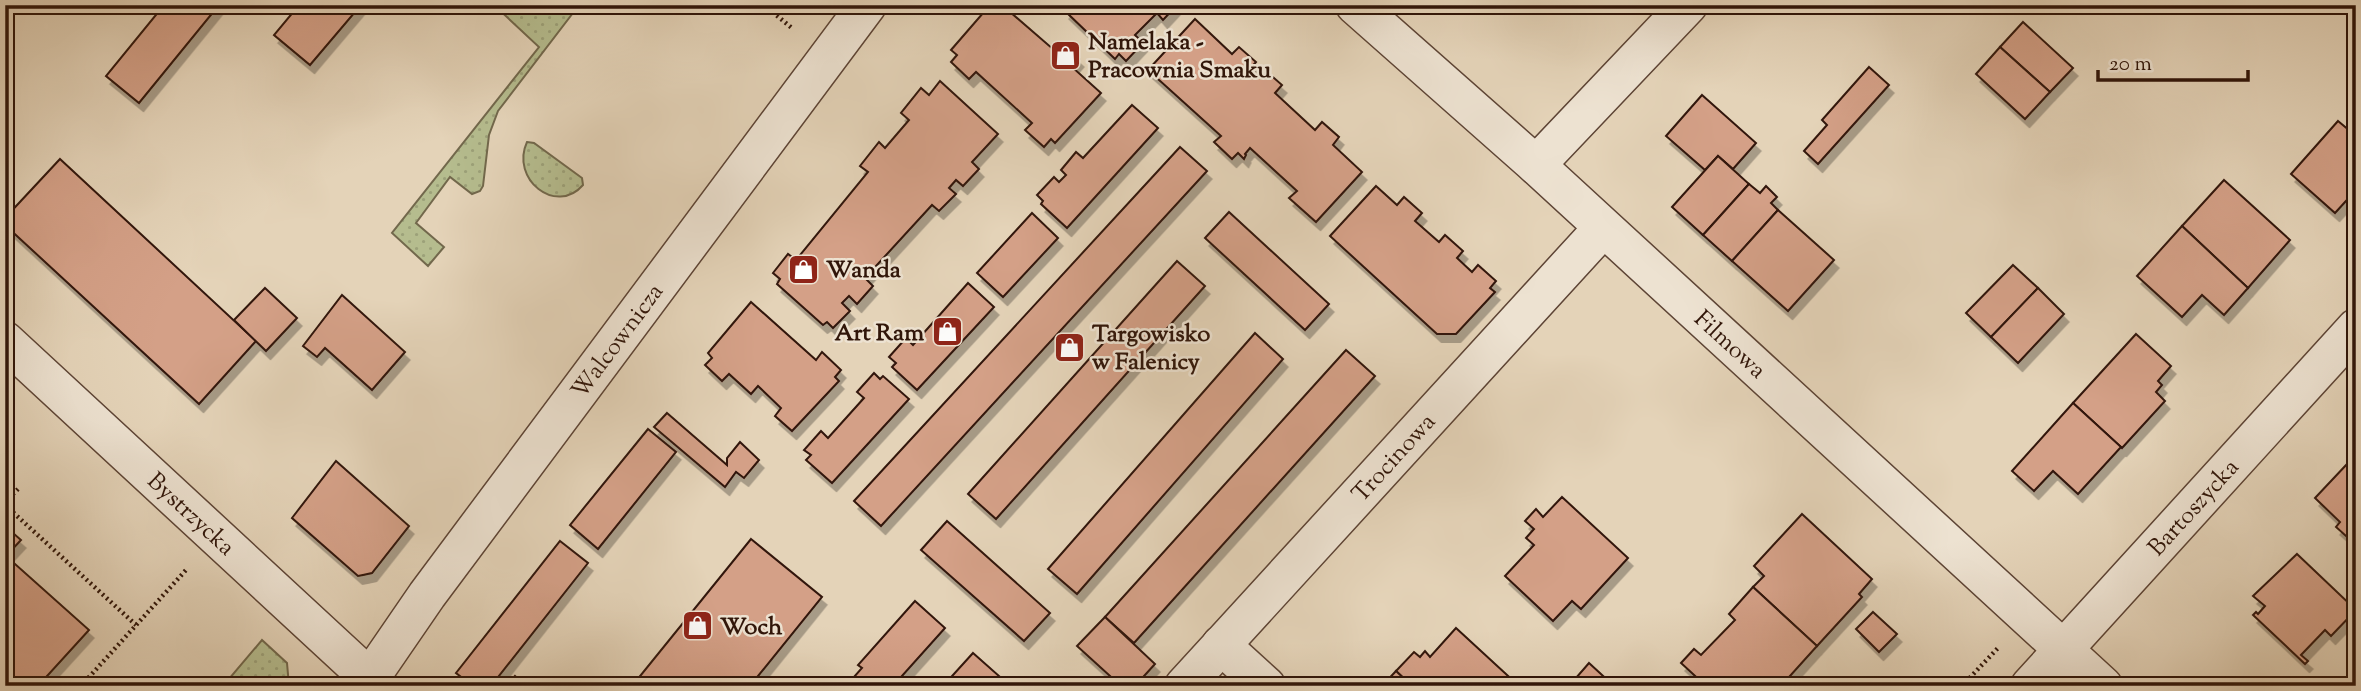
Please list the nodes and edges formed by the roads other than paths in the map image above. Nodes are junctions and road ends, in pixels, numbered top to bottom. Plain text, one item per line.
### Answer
1 (867, 5) edge
2 (1355, 5) edge
3 (1688, 5) edge
4 (1536, 165) junction
5 (1603, 228) junction
6 (2356, 328) edge
7 (5, 341) edge
8 (1222, 645) junction
9 (2064, 649) junction
10 (374, 682) edge
11 (1184, 686) edge
12 (1266, 686) edge
13 (2029, 686) edge
14 (2103, 686) edge

1 - 10 street, Walcownicza
2 - 4 street, Filmowa
3 - 4 street
4 - 5 street, Filmowa
5 - 8 street, Trocinowa
5 - 9 street, Filmowa
6 - 9 street, Bartoszycka
7 - 10 street, Bystrzycka
8 - 11 street, Trocinowa
8 - 12 street
9 - 13 street, Bartoszycka
9 - 14 street, Filmowa

